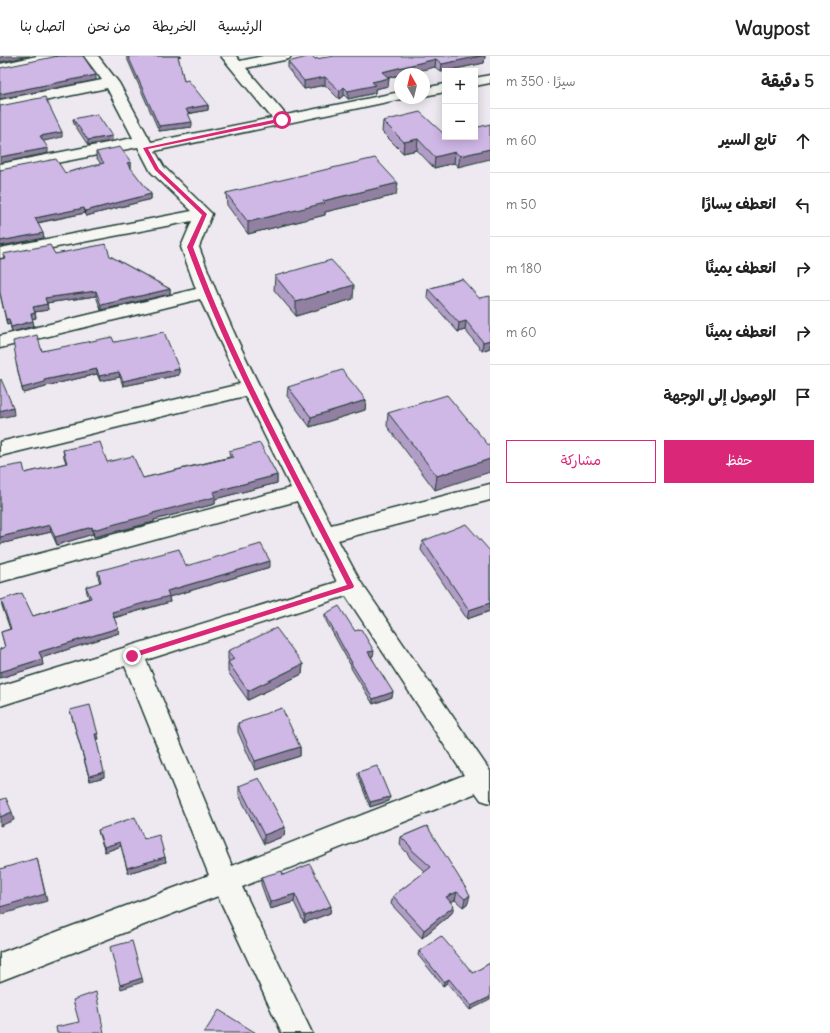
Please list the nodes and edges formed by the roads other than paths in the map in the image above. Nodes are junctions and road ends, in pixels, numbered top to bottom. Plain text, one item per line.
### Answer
1 (58, 56) edge
2 (92, 56) edge
3 (284, 56) edge
4 (232, 61) edge
5 (0, 68) edge
6 (490, 79) edge
7 (478, 81) edge
8 (112, 83) junction
9 (442, 89) edge
10 (430, 91) edge
11 (394, 97) edge
12 (0, 104) edge
13 (282, 120) junction
14 (144, 145) junction
15 (0, 169) edge
16 (204, 214) junction
17 (0, 253) edge
18 (206, 292) junction
19 (0, 342) edge
20 (251, 388) junction
21 (0, 449) edge
22 (303, 492) junction
23 (490, 492) edge
24 (324, 535) junction
25 (0, 573) edge
26 (351, 586) junction
27 (132, 656) junction
28 (0, 696) edge
29 (485, 786) edge
30 (225, 881) junction
31 (0, 967) edge
32 (297, 1033) edge

1 - 5 street
2 - 8 street
3 - 4 street
4 - 13 street
6 - 7 street
8 - 12 street
8 - 14 street
9 - 10 street
11 - 13 street
13 - 14 street
14 - 15 street
14 - 16 street
16 - 17 street
16 - 18 street
18 - 19 street
18 - 20 street
20 - 21 street
20 - 22 street
22 - 24 street
22 - 25 street
23 - 24 street
24 - 26 street
26 - 27 street
26 - 29 street
27 - 28 street
27 - 30 street
29 - 30 street
30 - 31 street
30 - 32 street

